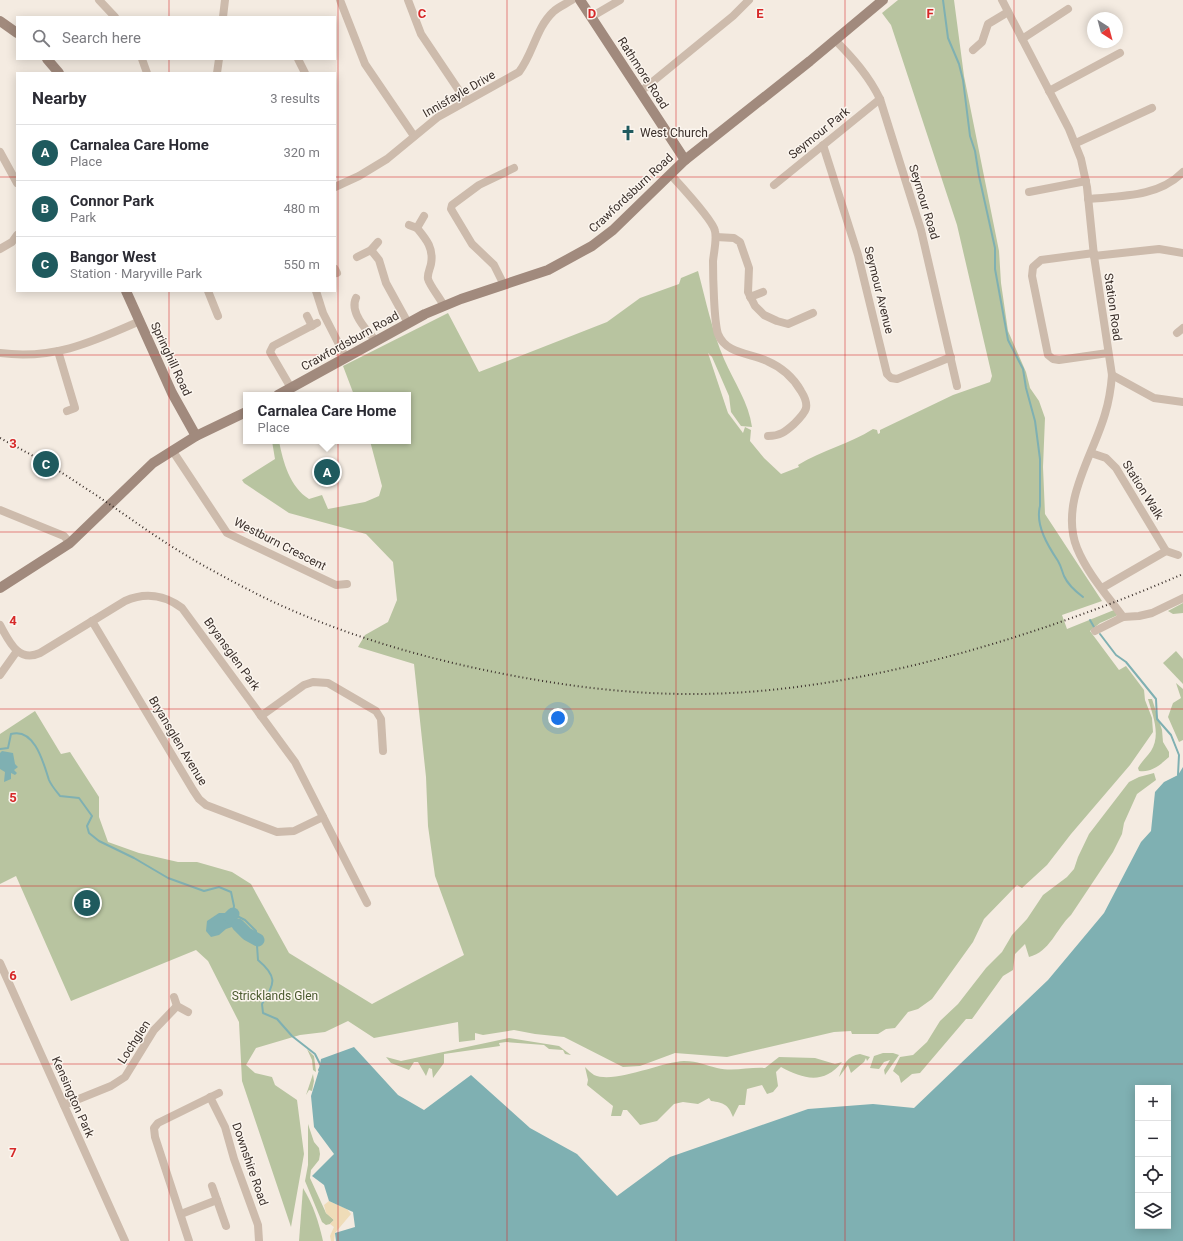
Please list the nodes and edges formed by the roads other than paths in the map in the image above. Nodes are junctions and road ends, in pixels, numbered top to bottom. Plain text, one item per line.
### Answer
1 (99, 0) edge
2 (225, 0) edge
3 (340, 0) edge
4 (408, 0) edge
5 (572, 0) edge
6 (580, 0) edge
7 (620, 0) edge
8 (749, 0) edge
9 (883, 0) edge
10 (1002, 0) edge
11 (1068, 10) dead end
12 (1008, 12) junction
13 (114, 16) edge
14 (223, 16) edge
15 (591, 17) junction
16 (0, 21) edge
17 (0, 28) edge
18 (16, 33) edge
19 (16, 34) edge
20 (1022, 39) junction
21 (835, 40) junction
22 (973, 50) dead end
23 (1120, 53) dead end
24 (48, 60) edge
25 (142, 60) edge
26 (219, 60) edge
27 (298, 60) edge
28 (58, 72) edge
29 (147, 72) edge
30 (217, 72) edge
31 (304, 72) edge
32 (1049, 91) junction
33 (640, 92) junction
34 (880, 99) junction
35 (466, 101) junction
36 (1152, 108) dead end
37 (414, 136) junction
38 (1076, 143) junction
39 (823, 145) junction
40 (0, 152) edge
41 (685, 160) junction
42 (514, 168) dead end
43 (1183, 172) edge
44 (670, 174) junction
45 (1086, 181) junction
46 (16, 182) edge
47 (336, 184) edge
48 (774, 185) dead end
49 (1029, 192) dead end
50 (1088, 199) junction
51 (424, 216) dead end
52 (16, 237) edge
53 (716, 237) junction
54 (378, 242) dead end
55 (0, 249) edge
56 (371, 250) junction
57 (1183, 253) edge
58 (1094, 255) junction
59 (358, 257) dead end
60 (504, 285) junction
61 (126, 292) edge
62 (208, 292) edge
63 (316, 292) edge
64 (763, 292) dead end
65 (750, 297) junction
66 (356, 298) dead end
67 (444, 306) junction
68 (813, 313) dead end
69 (218, 316) dead end
70 (307, 316) dead end
71 (140, 321) junction
72 (408, 323) junction
73 (376, 341) junction
74 (58, 351) junction
75 (0, 353) edge
76 (1108, 353) junction
77 (951, 357) junction
78 (346, 358) junction
79 (1112, 375) junction
80 (957, 386) dead end
81 (291, 388) junction
82 (284, 392) edge
83 (1183, 402) edge
84 (67, 411) dead end
85 (243, 413) edge
86 (196, 436) junction
87 (768, 436) dead end
88 (172, 450) junction
89 (1091, 453) junction
90 (0, 510) edge
91 (70, 543) junction
92 (1166, 551) junction
93 (1178, 555) dead end
94 (347, 584) dead end
95 (0, 588) edge
96 (1102, 588) junction
97 (1183, 598) edge
98 (1123, 616) junction
99 (92, 621) junction
100 (0, 625) edge
101 (1095, 631) dead end
102 (17, 651) junction
103 (0, 675) edge
104 (261, 716) junction
105 (383, 751) dead end
106 (323, 817) junction
107 (367, 903) dead end
108 (0, 963) edge
109 (174, 997) dead end
110 (177, 1006) junction
111 (188, 1012) dead end
112 (219, 1093) dead end
113 (210, 1097) junction
114 (64, 1106) junction
115 (212, 1186) dead end
116 (217, 1200) junction
117 (181, 1214) junction
118 (226, 1226) dead end
119 (126, 1241) edge
120 (189, 1241) edge
121 (259, 1241) edge

1 - 13 street
2 - 14 street
3 - 37 street
4 - 35 street
5 - 35 street, Innisfayle Drive
6 - 15 main road, Rathmore Road
7 - 15 street
8 - 33 street
9 - 21 main road, Crawfordsburn Road
10 - 12 street, Station Road
11 - 20 street
12 - 20 street, Station Road
12 - 22 street
15 - 33 main road, Rathmore Road
16 - 18 main road
17 - 19 main road
20 - 32 street, Station Road
21 - 34 street, Seymour Road
21 - 41 main road, Crawfordsburn Road
23 - 32 street
24 - 28 main road
25 - 29 street
26 - 30 street
27 - 31 street
32 - 38 street, Station Road
33 - 41 main road, Rathmore Road
34 - 39 street, Seymour Park
34 - 77 street, Seymour Road
35 - 37 street, Innisfayle Drive
36 - 38 street
37 - 47 street, Innisfayle Drive
38 - 45 street, Station Road
39 - 48 street, Seymour Park
39 - 77 street, Seymour Avenue
40 - 46 street
41 - 44 main road, Crawfordsburn Road
42 - 60 street
43 - 50 street
44 - 53 street
44 - 60 main road, Crawfordsburn Road
45 - 49 street
45 - 50 street, Station Road
50 - 58 street, Station Road
51 - 67 street
52 - 55 street
53 - 65 street
53 - 87 street
54 - 56 street
56 - 59 street
56 - 72 street
57 - 58 street
58 - 76 street, Station Road
58 - 76 street
60 - 67 main road, Crawfordsburn Road
61 - 71 main road, Springhill Road
62 - 69 street
63 - 78 street
64 - 65 street
65 - 68 street
66 - 73 street
67 - 72 main road, Crawfordsburn Road
70 - 81 street
71 - 74 street
71 - 86 main road, Springhill Road
72 - 73 main road, Crawfordsburn Road
73 - 78 main road, Crawfordsburn Road
74 - 75 street
74 - 84 street
76 - 79 street, Station Road
77 - 80 street, Seymour Road
78 - 81 main road, Crawfordsburn Road
79 - 83 street
79 - 89 street, Station Road
81 - 82 main road, Crawfordsburn Road
85 - 86 main road
86 - 88 main road
88 - 91 main road
88 - 94 street, Westburn Crescent
89 - 92 street, Station Walk
89 - 96 street, Station Road
90 - 91 street
91 - 95 main road
92 - 93 street
92 - 96 street
96 - 98 street, Station Road
97 - 98 street
98 - 101 street
99 - 102 street, Bryansglen Park
99 - 104 street, Bryansglen Park
99 - 106 street, Bryansglen Avenue
100 - 102 street
102 - 103 street
104 - 105 street
104 - 106 street, Bryansglen Park
106 - 107 street, Bryansglen Park
108 - 114 street, Kensington Park
109 - 110 street
110 - 111 street
110 - 114 street, Lochglen
112 - 113 street
113 - 117 street
113 - 121 street, Downshire Road
114 - 119 street, Kensington Park
115 - 116 street
116 - 117 street
116 - 118 street
117 - 120 street

